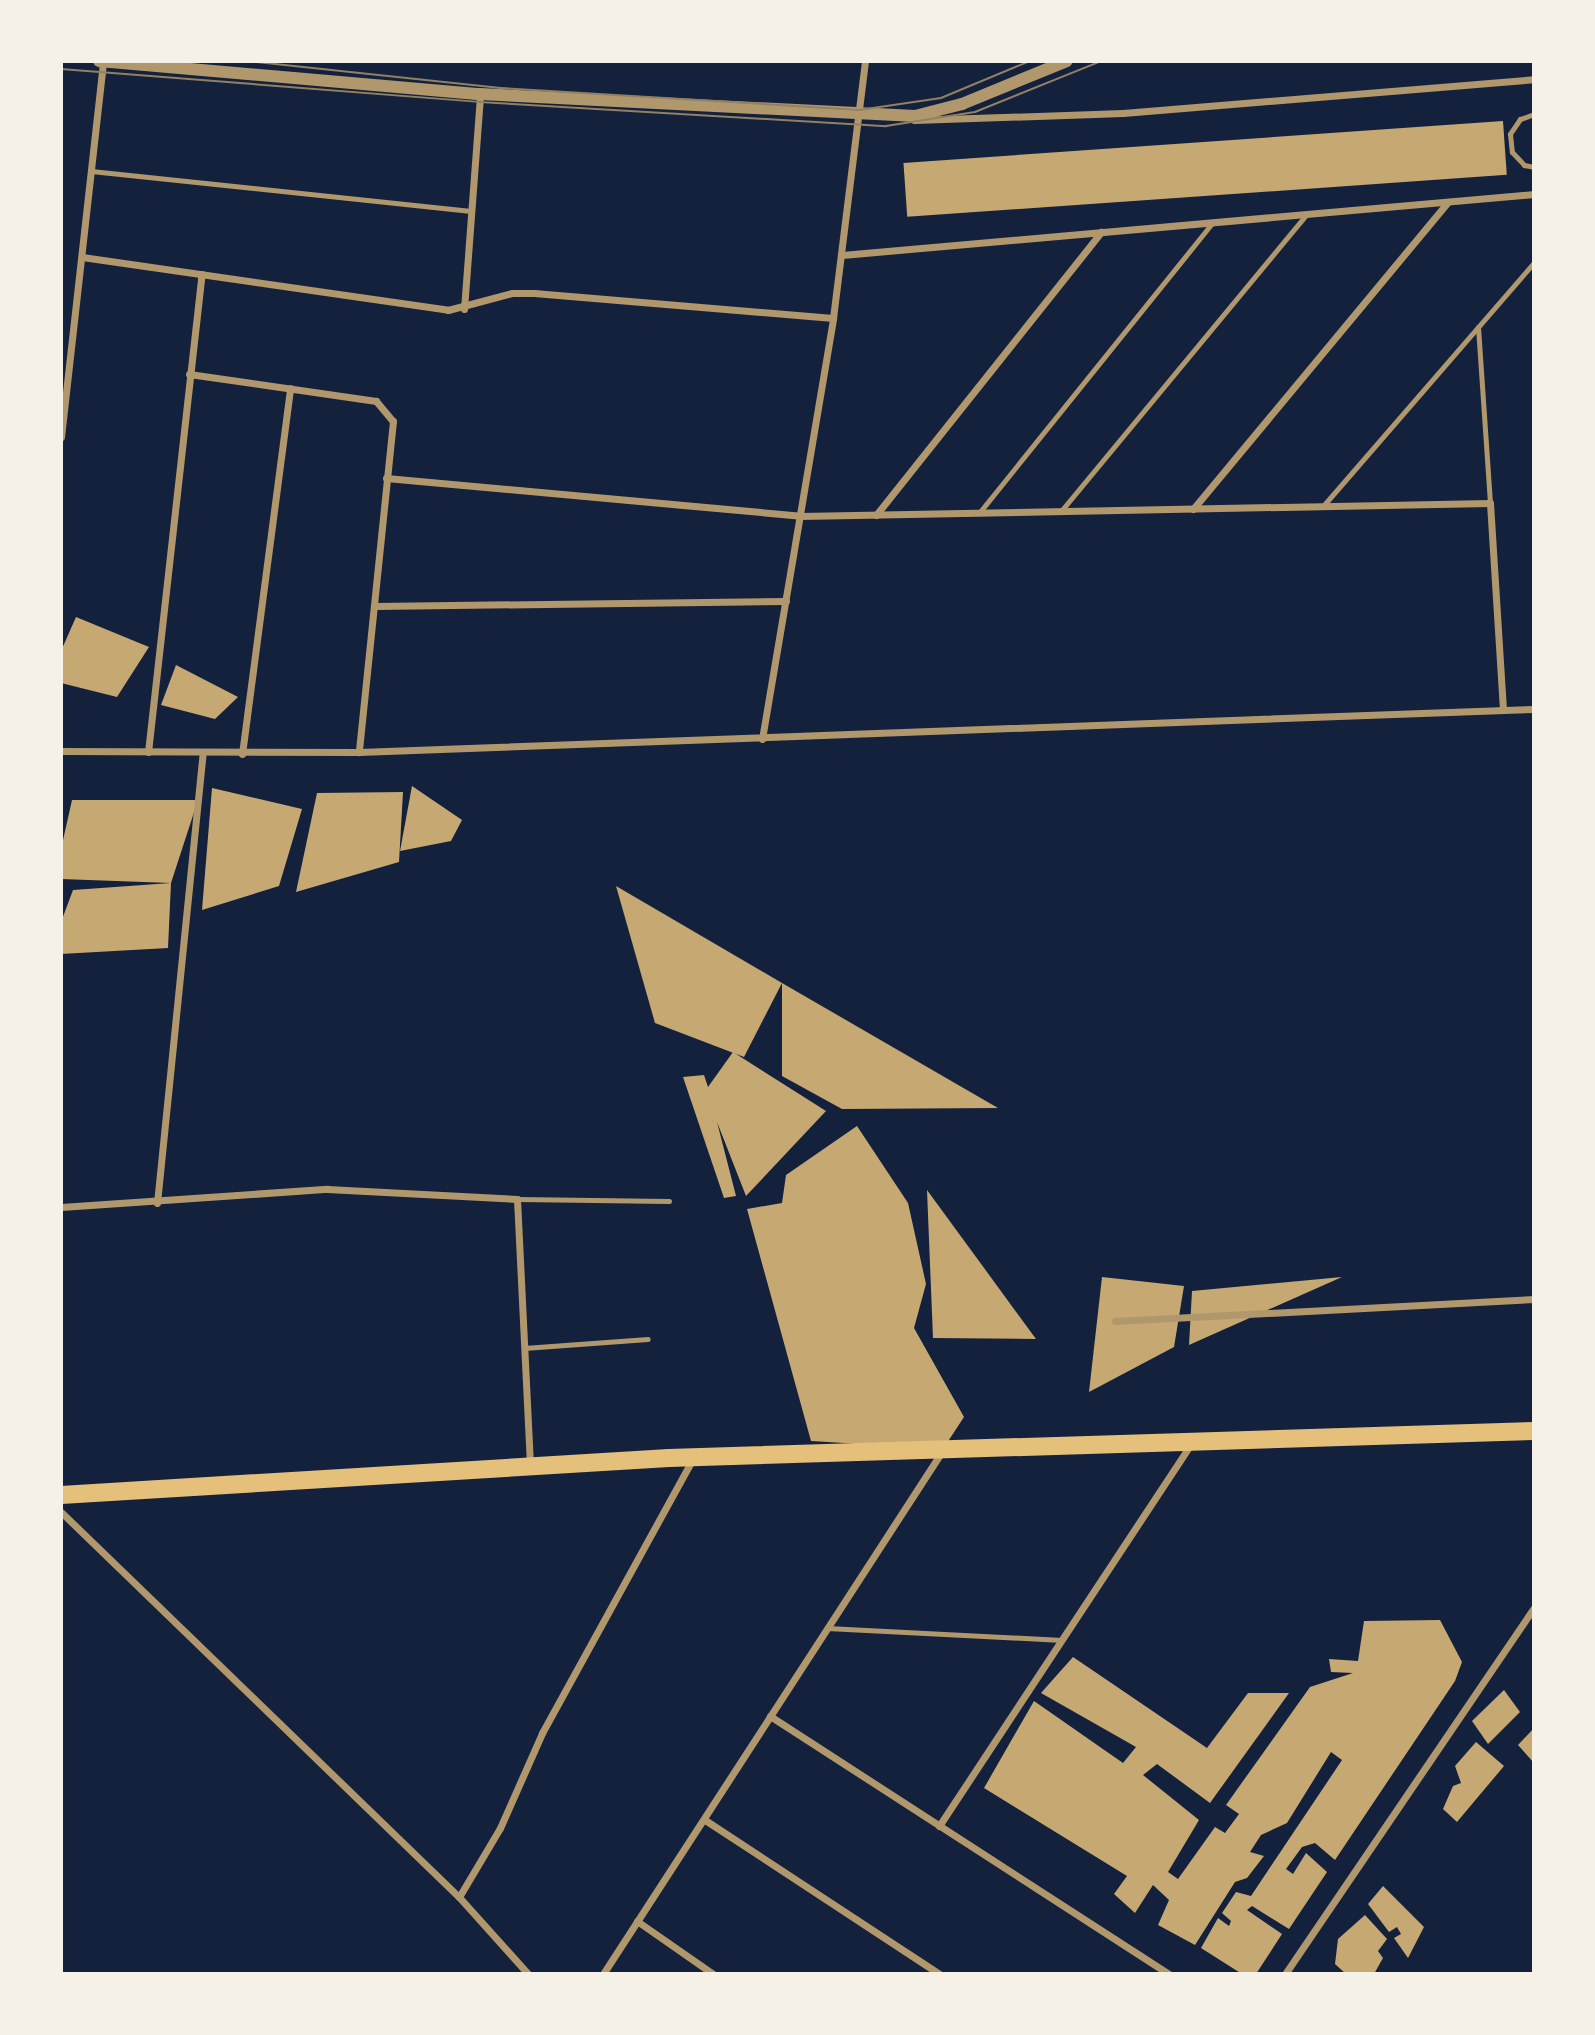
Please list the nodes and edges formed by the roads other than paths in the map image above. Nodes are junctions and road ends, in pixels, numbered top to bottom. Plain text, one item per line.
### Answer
1 (102, 61) edge
2 (865, 61) edge
3 (1067, 61) edge
4 (228, 67) edge
5 (1534, 79) edge
6 (480, 94) junction
7 (858, 113) junction
8 (1534, 114) edge
9 (1534, 167) edge
10 (91, 171) junction
11 (1534, 194) edge
12 (1448, 202) junction
13 (471, 211) junction
14 (1307, 214) junction
15 (1213, 222) junction
16 (1101, 232) junction
17 (842, 255) junction
18 (82, 257) junction
19 (1534, 262) edge
20 (202, 274) junction
21 (464, 309) junction
22 (833, 318) junction
23 (1478, 327) junction
24 (65, 364) edge
25 (189, 374) junction
26 (290, 388) junction
27 (61, 437) edge
28 (386, 478) junction
29 (1490, 503) junction
30 (1323, 506) junction
31 (1192, 509) junction
32 (1060, 511) junction
33 (979, 513) junction
34 (876, 515) junction
35 (800, 516) junction
36 (786, 601) junction
37 (375, 606) junction
38 (1534, 709) edge
39 (1503, 710) junction
40 (762, 739) junction
41 (61, 751) edge
42 (148, 752) junction
43 (359, 752) junction
44 (203, 753) junction
45 (242, 754) junction
46 (517, 1199) junction
47 (669, 1201) dead end
48 (157, 1203) junction
49 (61, 1207) edge
50 (1534, 1299) edge
51 (1115, 1321) dead end
52 (648, 1339) dead end
53 (524, 1348) junction
54 (1534, 1432) edge
55 (1194, 1440) junction
56 (943, 1450) junction
57 (693, 1458) junction
58 (530, 1466) junction
59 (61, 1495) edge
60 (61, 1512) edge
61 (1534, 1608) edge
62 (827, 1628) junction
63 (1062, 1640) junction
64 (770, 1716) junction
65 (705, 1820) junction
66 (939, 1826) junction
67 (459, 1897) junction
68 (637, 1922) junction
69 (528, 1974) edge
70 (603, 1974) edge
71 (713, 1974) edge
72 (939, 1974) edge
73 (1169, 1974) edge
74 (1285, 1974) edge

1 - 4 street
1 - 10 street
2 - 7 street
3 - 7 street
4 - 6 street
5 - 7 street
6 - 7 street
6 - 13 street
7 - 17 street
8 - 9 lane
10 - 13 lane
10 - 18 street
11 - 12 street
12 - 14 street
12 - 31 street
13 - 21 street
14 - 15 street
14 - 32 lane
15 - 16 street
15 - 33 lane
16 - 17 street
16 - 34 street
17 - 22 street
18 - 20 street
18 - 24 street
19 - 23 lane
20 - 21 street
20 - 25 street
21 - 22 street
22 - 35 street
23 - 29 lane
23 - 30 lane
24 - 27 street
25 - 26 street
25 - 42 street
26 - 28 street
26 - 45 street
28 - 35 street
28 - 37 street
29 - 30 street
29 - 39 street
30 - 31 street
31 - 32 street
32 - 33 street
33 - 34 street
34 - 35 street
35 - 36 street
36 - 37 street
36 - 40 street
37 - 43 street
38 - 39 street
39 - 40 street
40 - 43 street
41 - 42 street
42 - 44 street
43 - 45 street
44 - 45 street
44 - 48 street
46 - 47 lane
46 - 48 street
46 - 53 street
48 - 49 street
50 - 51 street
52 - 53 lane
53 - 58 street
54 - 55 main road
55 - 56 main road
55 - 63 street
56 - 57 main road
56 - 62 street
57 - 58 main road
57 - 67 street
58 - 59 main road
60 - 67 street
61 - 74 street
62 - 63 lane
62 - 64 street
63 - 66 street
64 - 65 street
64 - 66 street
65 - 68 street
65 - 72 street
66 - 73 street
67 - 69 street
68 - 70 street
68 - 71 street

